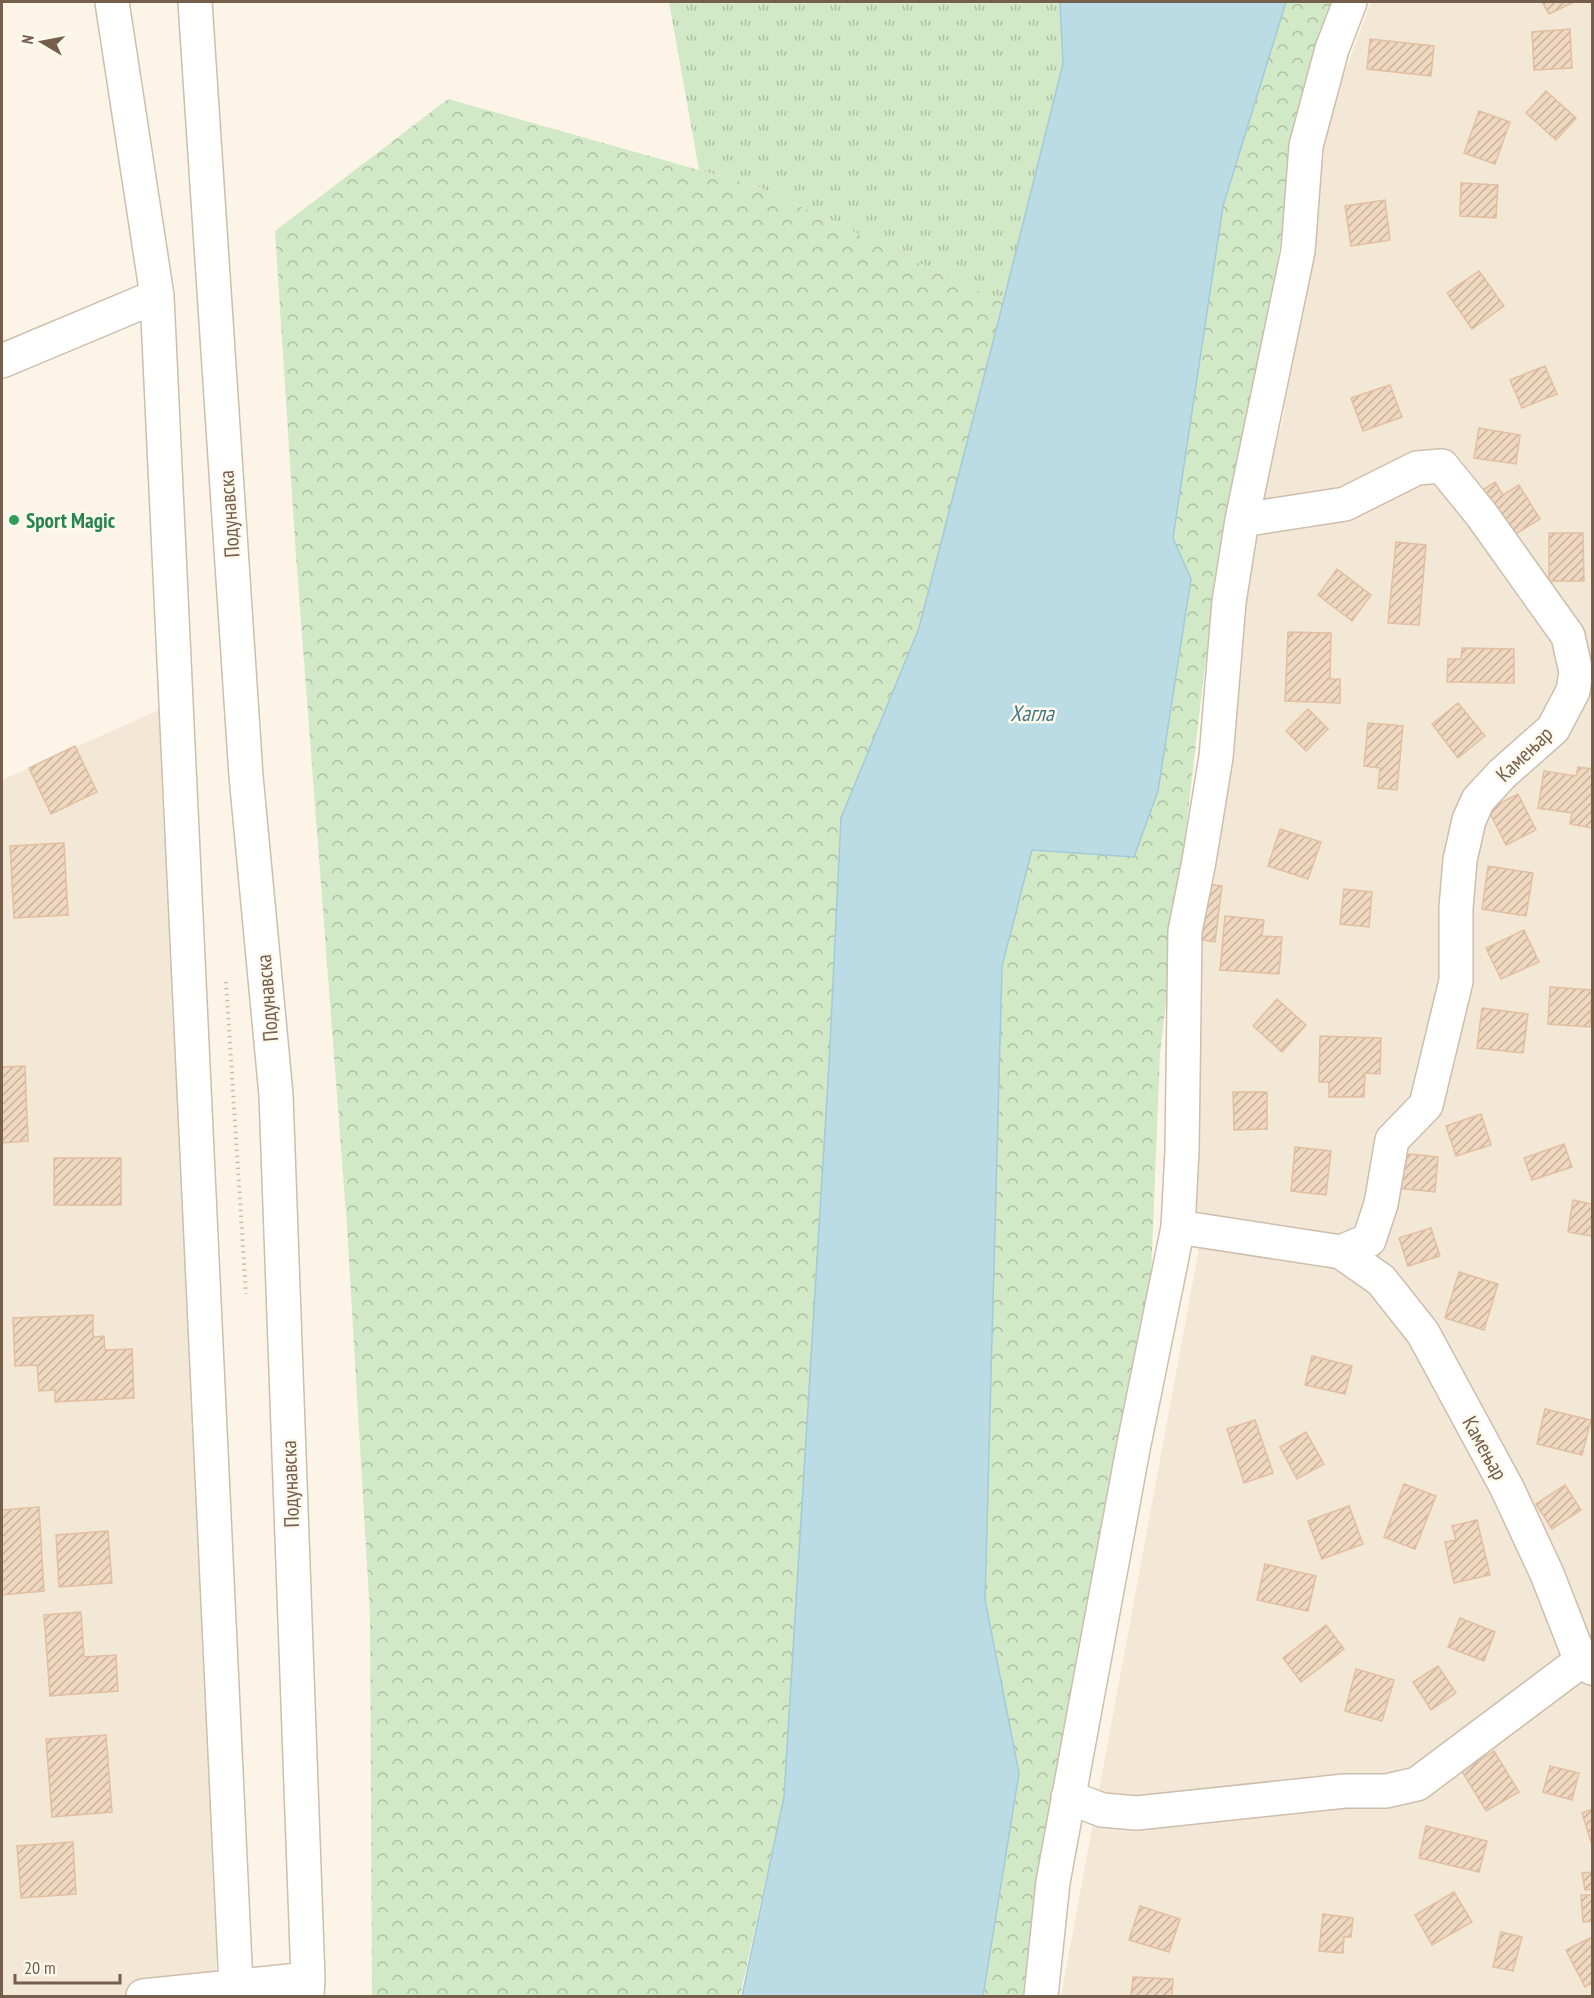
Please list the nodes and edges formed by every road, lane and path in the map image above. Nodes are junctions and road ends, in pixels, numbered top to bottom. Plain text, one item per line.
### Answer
1 (112, 2) edge
2 (195, 2) edge
3 (1350, 2) edge
4 (157, 297) junction
5 (2, 361) edge
6 (1242, 520) junction
7 (1584, 679) edge
8 (226, 979) dead end
9 (1178, 1227) junction
10 (1341, 1252) junction
11 (246, 1296) dead end
12 (1587, 1664) edge
13 (1068, 1797) junction
14 (236, 1986) junction
15 (307, 1988) edge
16 (143, 1996) edge
17 (1041, 1996) edge

1 - 4 street
2 - 15 street, Подунавска
3 - 6 street
4 - 5 street
4 - 14 street
6 - 7 street, Камењар
6 - 9 street
7 - 10 street, Камењар
8 - 11 path
9 - 10 street, Камењар
9 - 13 street
10 - 12 street, Камењар
12 - 13 street
13 - 17 street
14 - 15 street
14 - 16 street

